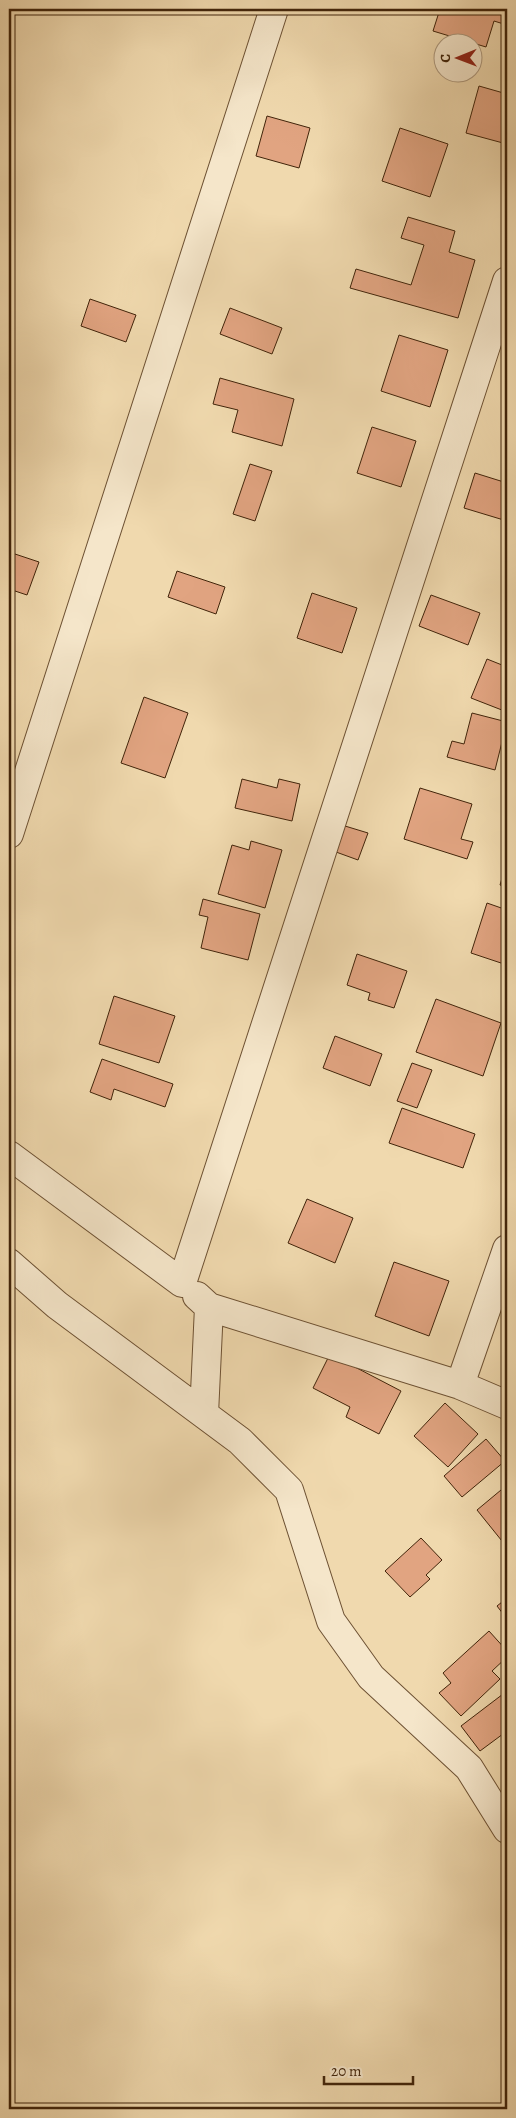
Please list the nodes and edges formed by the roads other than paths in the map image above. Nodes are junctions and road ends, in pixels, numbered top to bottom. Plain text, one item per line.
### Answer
1 (274, 9) edge
2 (507, 281) edge
3 (9, 834) edge
4 (9, 1155) edge
5 (507, 1249) edge
6 (9, 1263) edge
7 (182, 1283) junction
8 (209, 1307) junction
9 (460, 1385) junction
10 (507, 1405) edge
11 (204, 1414) junction
12 (507, 1829) edge

1 - 3 street
2 - 7 street
4 - 7 street
5 - 9 street
6 - 11 street
7 - 8 street
8 - 9 street
8 - 11 street
9 - 10 street
11 - 12 street

